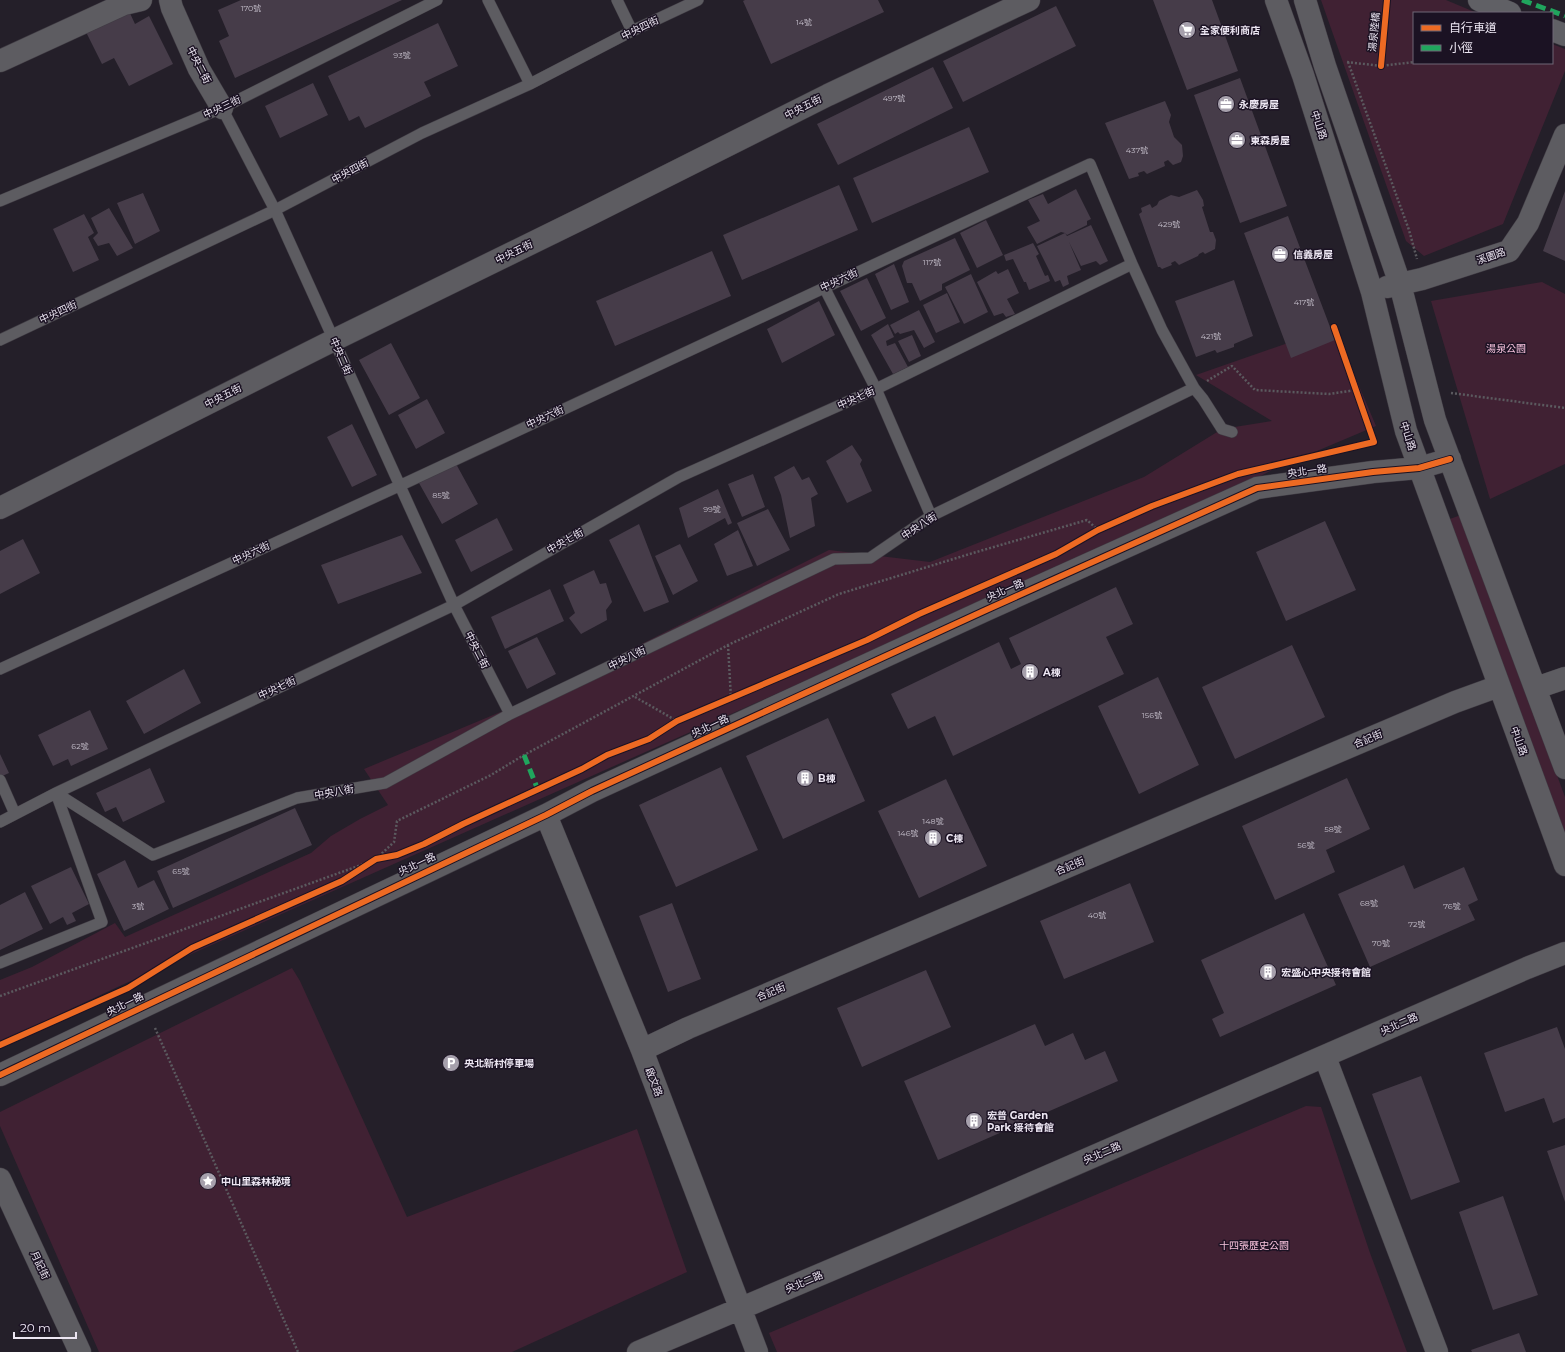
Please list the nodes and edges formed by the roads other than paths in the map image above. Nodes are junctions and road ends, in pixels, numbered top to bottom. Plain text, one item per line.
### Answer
1 (141, 0) edge
2 (170, 0) edge
3 (437, 0) edge
4 (488, 0) edge
5 (618, 0) edge
6 (698, 0) edge
7 (1029, 0) edge
8 (1276, 0) edge
9 (1305, 0) edge
10 (1479, 0) edge
11 (1508, 12) edge
12 (1553, 30) edge
13 (632, 31) junction
14 (1565, 35) edge
15 (0, 61) edge
16 (530, 84) junction
17 (222, 108) junction
18 (1565, 135) edge
19 (0, 201) edge
20 (275, 210) junction
21 (1132, 264) junction
22 (1400, 284) junction
23 (824, 287) junction
24 (1372, 292) junction
25 (0, 340) edge
26 (334, 340) junction
27 (1194, 388) junction
28 (876, 389) junction
29 (1232, 432) dead end
30 (1450, 459) junction
31 (1419, 468) junction
32 (399, 486) junction
33 (1, 506) edge
34 (931, 516) junction
35 (454, 604) junction
36 (0, 669) edge
37 (1565, 678) edge
38 (1499, 686) junction
39 (1536, 688) junction
40 (510, 714) junction
41 (1565, 768) edge
42 (0, 780) edge
43 (56, 793) junction
44 (16, 814) junction
45 (546, 815) junction
46 (0, 822) edge
47 (1565, 865) edge
48 (1565, 953) edge
49 (0, 963) edge
50 (642, 1050) junction
51 (1325, 1057) junction
52 (0, 1075) edge
53 (0, 1179) edge
54 (740, 1310) junction
55 (80, 1352) edge
56 (638, 1352) edge
57 (757, 1352) edge
58 (1437, 1352) edge

1 - 15 street
2 - 17 street, 中央二街
3 - 17 lane, 中央三街
4 - 16 lane
5 - 13 lane
6 - 13 lane, 中央四街
7 - 26 street, 中央五街
8 - 24 street, 中山路
9 - 22 street
10 - 11 street
12 - 14 street
13 - 16 lane, 中央四街
16 - 20 lane, 中央四街
17 - 19 lane, 中央三街
17 - 20 lane, 中央二街
18 - 22 street, 溪園路
20 - 25 lane, 中央四街
20 - 26 lane, 中央二街
21 - 23 lane, 中央六街
21 - 27 lane
21 - 28 lane, 中央七街
22 - 24 street, 溪園路
22 - 30 street
23 - 28 lane
23 - 32 lane, 中央六街
24 - 31 street, 中山路
26 - 32 lane, 中央二街
26 - 33 street, 中央五街
27 - 29 lane
27 - 34 lane, 中央八街
28 - 34 lane
28 - 35 lane, 中央七街
30 - 31 street, 央北一路
30 - 39 street
31 - 38 street, 中山路
31 - 45 street, 央北一路
32 - 35 lane, 中央二街
32 - 36 lane, 中央六街
34 - 40 lane, 中央八街
35 - 40 lane, 中央二街
35 - 43 lane, 中央七街
37 - 39 street
38 - 47 street, 中山路
38 - 50 street, 合記街
39 - 41 street
40 - 43 lane, 中央八街
42 - 44 lane
43 - 44 lane, 中央七街
43 - 49 lane
44 - 46 lane, 中央七街
45 - 50 street, 啟文路
45 - 52 street, 央北一路
48 - 51 street, 央北二路
50 - 54 street, 啟文路
51 - 54 street, 央北二路
51 - 58 street
53 - 55 street, 月記街
54 - 56 street, 央北二路
54 - 57 street, 啟文路

